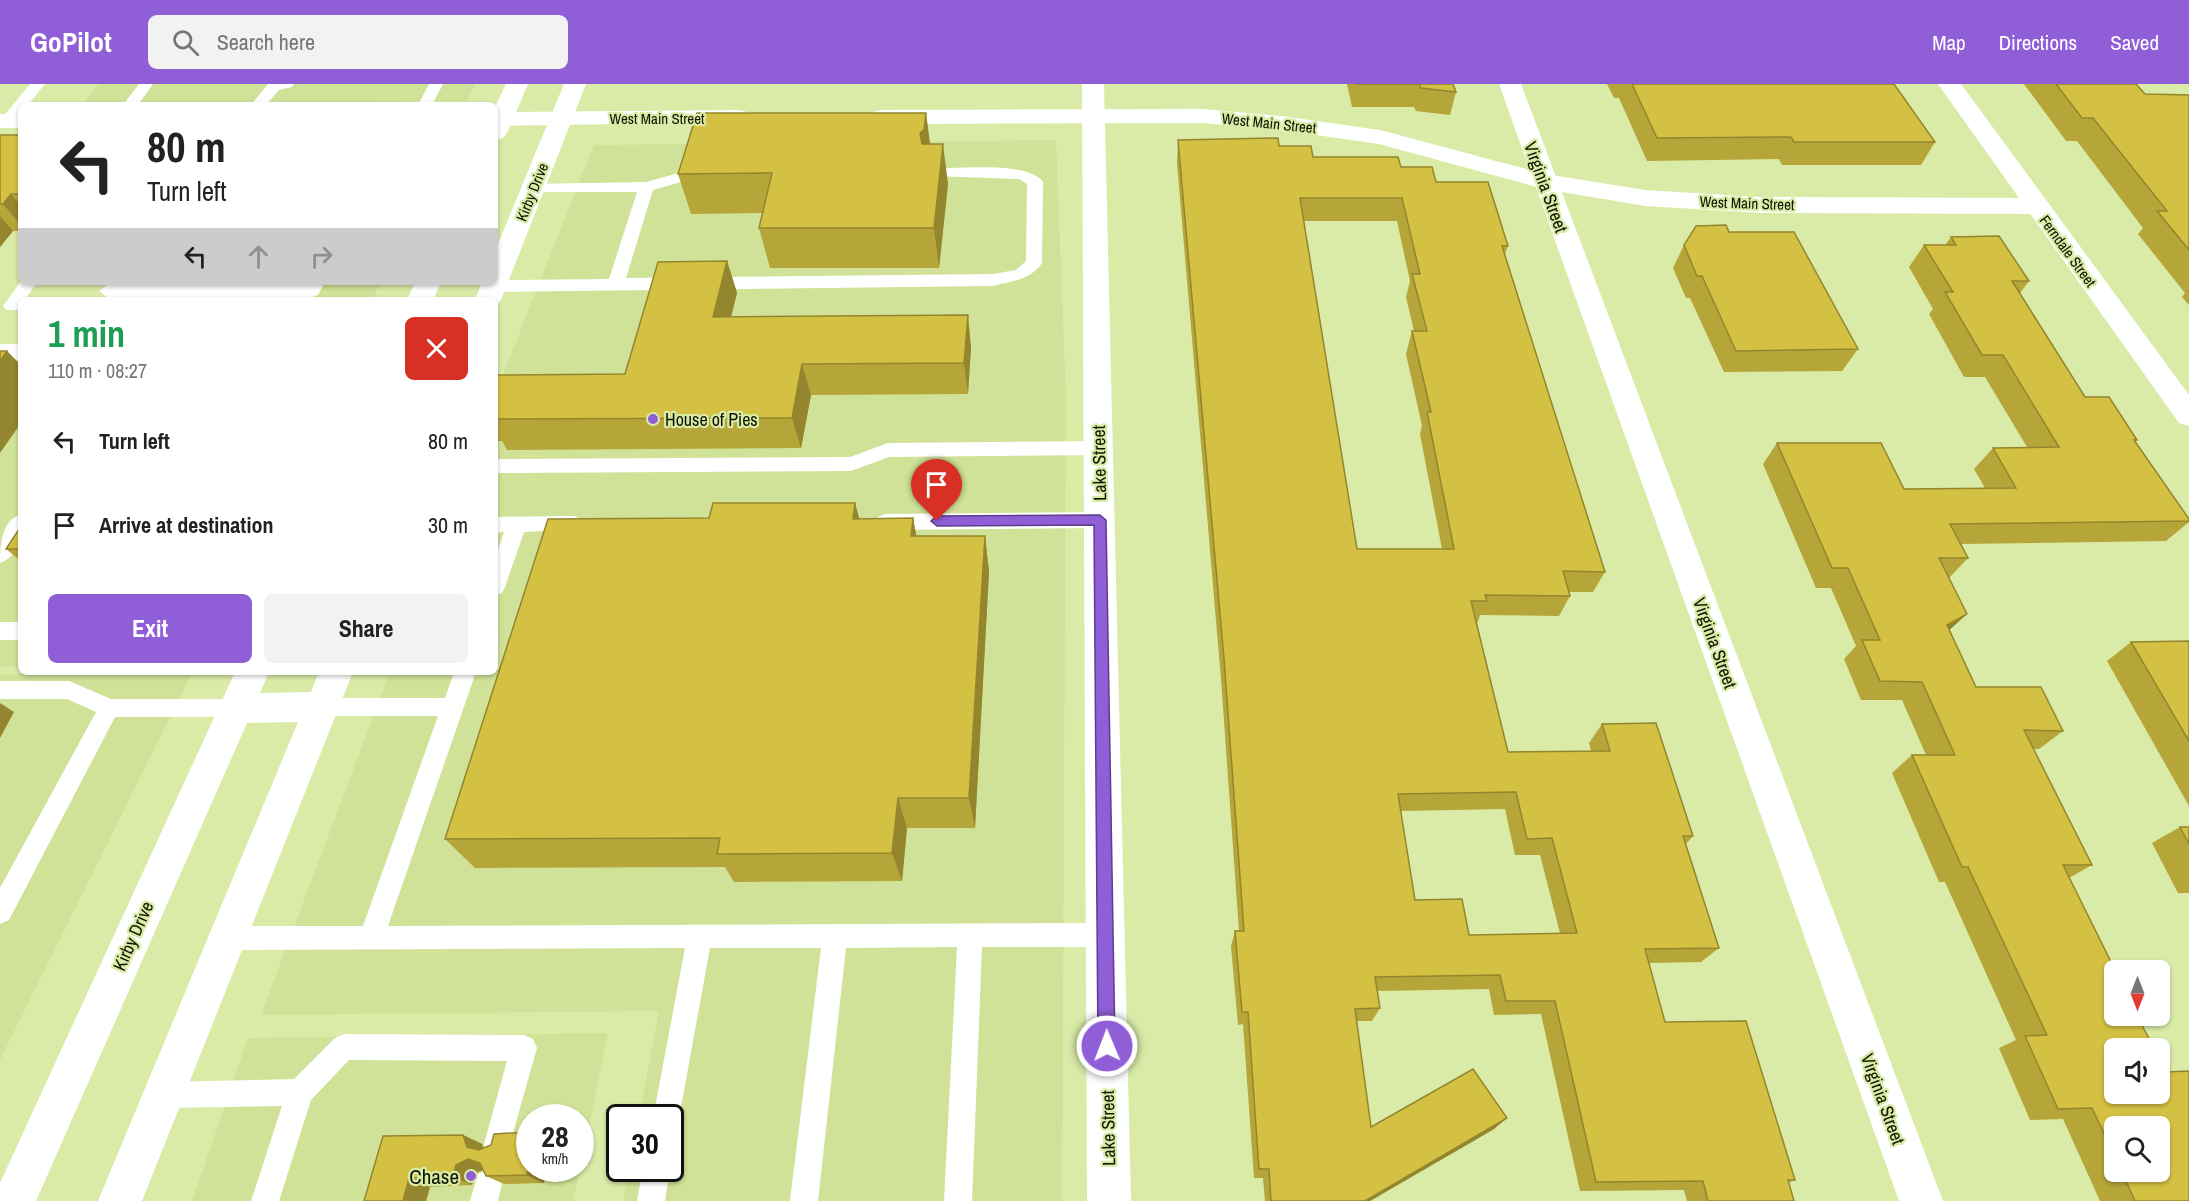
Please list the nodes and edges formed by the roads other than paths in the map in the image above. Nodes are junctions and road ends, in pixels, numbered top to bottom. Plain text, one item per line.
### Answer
1 (38, 84) edge
2 (147, 84) edge
3 (287, 84) edge
4 (436, 84) edge
5 (517, 84) edge
6 (576, 84) edge
7 (1510, 84) edge
8 (1949, 84) edge
9 (1094, 100) edge
10 (24, 102) edge
11 (132, 102) edge
12 (261, 102) edge
13 (427, 102) edge
14 (766, 117) edge
15 (859, 117) edge
16 (561, 118) junction
17 (498, 121) edge
18 (498, 123) edge
19 (936, 173) edge
20 (693, 174) edge
21 (1544, 181) junction
22 (534, 187) junction
23 (646, 187) junction
24 (2035, 206) junction
25 (498, 276) edge
26 (616, 284) junction
27 (315, 285) edge
28 (107, 291) edge
29 (491, 293) edge
30 (18, 298) edge
31 (12, 306) dead end
32 (0, 354) edge
33 (18, 354) edge
34 (2189, 416) edge
35 (1099, 448) junction
36 (498, 466) edge
37 (1100, 520) junction
38 (862, 522) edge
39 (517, 524) junction
40 (589, 524) edge
41 (498, 525) edge
42 (18, 527) edge
43 (0, 555) edge
44 (498, 578) edge
45 (0, 631) edge
46 (18, 631) edge
47 (251, 675) edge
48 (335, 675) edge
49 (464, 675) edge
50 (0, 690) edge
51 (322, 707) junction
52 (452, 707) junction
53 (109, 708) junction
54 (236, 708) junction
55 (0, 912) edge
56 (1105, 935) junction
57 (700, 936) junction
58 (835, 936) junction
59 (970, 936) junction
60 (228, 938) junction
61 (371, 938) junction
62 (300, 1092) junction
63 (164, 1095) junction
64 (669, 1104) edge
65 (497, 1144) edge
66 (654, 1182) edge
67 (14, 1201) edge
68 (120, 1201) edge
69 (265, 1201) edge
70 (651, 1201) edge
71 (804, 1201) edge
72 (958, 1201) edge
73 (1109, 1201) edge
74 (1921, 1201) edge

1 - 10 lane
2 - 11 lane
3 - 12 lane
4 - 13 lane
5 - 17 street
6 - 16 street, Kirby Drive
7 - 21 street, Virginia Street
8 - 24 street, Ferndale Street
9 - 15 street, West Main Street
9 - 21 street, West Main Street
9 - 35 street, Lake Street
14 - 16 street, West Main Street
16 - 18 street, West Main Street
16 - 22 street, Kirby Drive
19 - 26 lane
20 - 23 lane
21 - 24 street, West Main Street
21 - 74 street, Virginia Street
22 - 23 lane
22 - 25 street, Kirby Drive
23 - 26 lane
24 - 34 street, Ferndale Street
26 - 29 lane
27 - 28 lane
30 - 31 lane
32 - 33 street
35 - 36 lane
35 - 37 street, Lake Street
37 - 38 lane
37 - 56 street, Lake Street
39 - 40 lane
39 - 41 lane
39 - 44 lane
42 - 43 lane
45 - 46 lane
47 - 54 street, Kirby Drive
48 - 51 street
49 - 52 lane
50 - 53 lane
51 - 52 lane
51 - 54 street
51 - 60 street
52 - 61 lane
53 - 54 lane
53 - 55 lane
54 - 67 street, Kirby Drive
56 - 59 lane
56 - 73 street, Lake Street
57 - 58 lane
57 - 61 lane
57 - 64 lane
58 - 59 lane
58 - 71 lane
59 - 72 lane
60 - 61 lane
60 - 63 street
62 - 63 lane
62 - 65 lane
62 - 69 lane
63 - 68 street
66 - 70 lane

